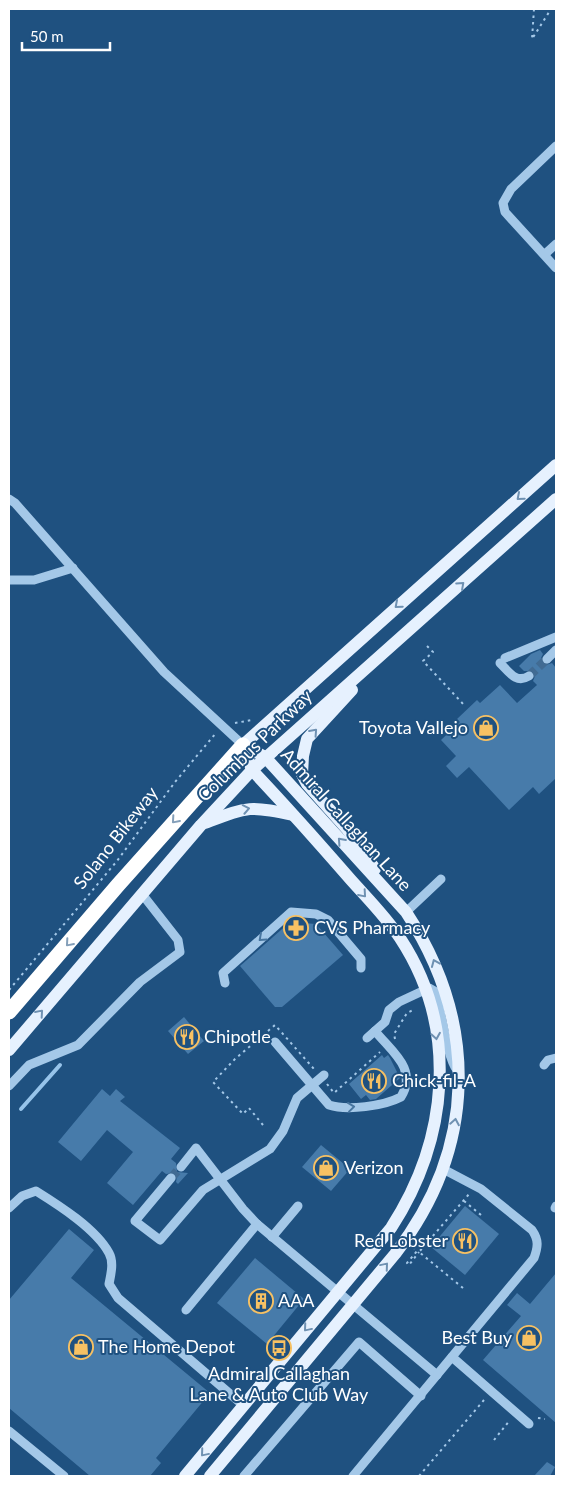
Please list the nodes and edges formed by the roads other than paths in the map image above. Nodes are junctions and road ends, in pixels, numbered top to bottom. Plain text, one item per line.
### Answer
1 (556, 146) edge
2 (556, 244) edge
3 (545, 254) junction
4 (556, 268) edge
5 (556, 465) edge
6 (9, 499) edge
7 (556, 500) edge
8 (73, 568) junction
9 (9, 580) edge
10 (411, 629) junction
11 (555, 640) edge
12 (556, 650) edge
13 (547, 659) tunnel mouth
14 (528, 676) dead end
15 (243, 745) junction
16 (265, 757) junction
17 (252, 770) junction
18 (293, 815) junction
19 (201, 825) junction
20 (441, 879) dead end
21 (142, 894) junction
22 (397, 903) junction
23 (406, 912) junction
24 (361, 968) dead end
25 (225, 983) dead end
26 (424, 990) junction
27 (9, 1012) edge
28 (375, 1031) junction
29 (367, 1038) dead end
30 (275, 1042) dead end
31 (9, 1050) edge
32 (556, 1058) edge
33 (544, 1065) dead end
34 (459, 1072) junction
35 (324, 1075) dead end
36 (312, 1085) junction
37 (9, 1086) edge
38 (180, 1167) tunnel mouth
39 (444, 1170) junction
40 (171, 1178) tunnel mouth
41 (220, 1178) junction
42 (298, 1206) dead end
43 (9, 1208) edge
44 (257, 1224) junction
45 (272, 1237) junction
46 (338, 1291) junction
47 (354, 1304) junction
48 (186, 1310) dead end
49 (452, 1357) junction
50 (437, 1375) junction
51 (421, 1396) junction
52 (244, 1405) junction
53 (529, 1424) dead end
54 (9, 1431) edge
55 (60, 1475) edge
56 (185, 1476) edge
57 (210, 1476) edge
58 (244, 1476) edge
59 (353, 1476) edge

1 - 3 lane
2 - 3 lane
3 - 4 lane
5 -> 15 main road, Columbus Parkway
6 - 8 lane
10 -> 7 main road, Columbus Parkway
8 - 9 lane
8 - 15 lane
10 - 16 main road, Columbus Parkway
22 -> 10 main road
11 - 14 lane
12 - 13 lane
15 - 16 main road, Admiral Callaghan Lane
15 - 17 main road, Admiral Callaghan Lane
15 -> 27 highway, Columbus Parkway
16 - 17 main road, Columbus Parkway
22 -> 16 main road, Admiral Callaghan Lane
17 - 18 main road, Admiral Callaghan Lane
17 - 19 main road, Columbus Parkway
19 -> 18 main road
18 -> 26 main road, Admiral Callaghan Lane
19 - 21 main road, Columbus Parkway
20 - 23 lane
31 -> 21 main road, Columbus Parkway
21 - 37 lane
22 - 23 main road, Admiral Callaghan Lane
34 -> 23 main road, Admiral Callaghan Lane
24 -> 25 lane
26 - 28 lane
26 - 34 lane
26 -> 46 main road, Admiral Callaghan Lane
28 - 29 lane
36 -> 28 lane
30 - 36 lane
32 - 33 lane
39 -> 34 main road, Admiral Callaghan Lane
35 - 36 lane
36 - 41 lane
38 - 41 lane
47 -> 39 main road, Admiral Callaghan Lane
39 - 49 lane
40 - 41 lane
41 - 44 lane
42 - 45 lane
43 - 52 lane
44 - 45 lane
44 - 48 lane
45 - 46 lane
46 - 47 lane
46 -> 52 main road, Admiral Callaghan Lane
47 - 50 lane
47 - 57 main road, Admiral Callaghan Lane
49 - 50 lane
49 - 53 lane
50 - 51 lane
51 - 58 lane
51 - 59 lane
52 -> 56 main road, Admiral Callaghan Lane
54 - 55 lane

